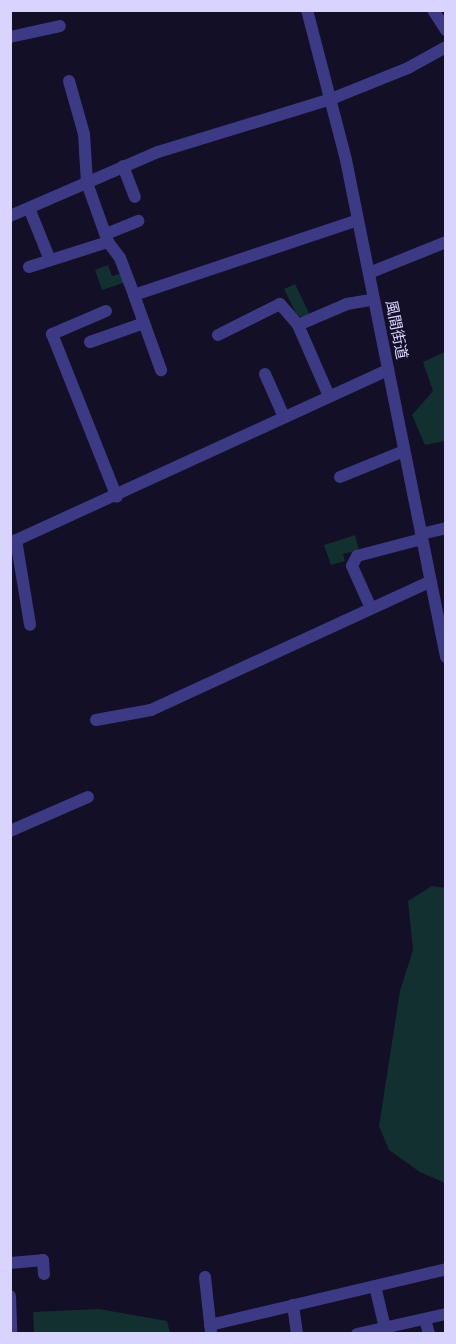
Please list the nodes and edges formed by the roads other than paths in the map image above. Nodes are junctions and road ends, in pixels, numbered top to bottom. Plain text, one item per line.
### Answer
1 (307, 10) edge
2 (433, 10) edge
3 (60, 26) dead end
4 (446, 30) edge
5 (10, 37) edge
6 (446, 47) edge
7 (69, 81) dead end
8 (331, 99) junction
9 (123, 166) junction
10 (87, 183) junction
11 (135, 197) dead end
12 (29, 208) junction
13 (10, 216) edge
14 (358, 220) junction
15 (140, 221) dead end
16 (107, 238) junction
17 (446, 242) edge
18 (50, 260) junction
19 (29, 267) dead end
20 (369, 273) junction
21 (134, 295) junction
22 (374, 298) junction
23 (106, 311) dead end
24 (144, 323) junction
25 (298, 325) junction
26 (218, 335) dead end
27 (90, 342) dead end
28 (162, 370) dead end
29 (388, 370) junction
30 (265, 374) dead end
31 (329, 396) junction
32 (284, 417) junction
33 (404, 451) junction
34 (340, 477) dead end
35 (117, 497) junction
36 (446, 528) edge
37 (422, 536) junction
38 (13, 542) edge
39 (431, 580) junction
40 (369, 606) junction
41 (30, 625) dead end
42 (443, 634) edge
43 (446, 657) edge
44 (96, 720) dead end
45 (88, 797) dead end
46 (10, 831) edge
47 (10, 1263) edge
48 (446, 1269) edge
49 (44, 1274) dead end
50 (205, 1277) dead end
51 (375, 1286) junction
52 (10, 1296) edge
53 (293, 1305) junction
54 (446, 1314) edge
55 (425, 1319) junction
56 (210, 1329) edge
57 (385, 1330) edge
58 (11, 1334) edge
59 (297, 1334) edge
60 (357, 1334) edge
61 (429, 1334) edge

1 - 8 street, 風間街道
2 - 4 street
3 - 5 street
6 - 8 street
7 - 10 street
8 - 9 street
8 - 14 street, 風間街道
9 - 10 street
9 - 11 street
10 - 12 street
10 - 16 street
12 - 13 street
12 - 18 street
14 - 20 street, 風間街道
14 - 21 street
15 - 16 street
16 - 18 street
16 - 21 street
17 - 20 street
18 - 19 street
20 - 22 street, 風間街道
21 - 24 street
22 - 25 street
22 - 29 street, 風間街道
23 - 35 street
24 - 27 street
24 - 28 street
25 - 26 street
25 - 31 street
29 - 31 street
29 - 33 street, 風間街道
30 - 32 street
31 - 32 street
32 - 35 street
33 - 34 street
33 - 37 street, 風間街道
35 - 38 street
36 - 37 street
37 - 39 street, 風間街道
37 - 40 street
38 - 41 street
39 - 40 street
39 - 42 street, 風間街道
40 - 44 street
42 - 43 street, 風間街道
45 - 46 street
47 - 49 street
48 - 51 street
50 - 56 street
51 - 53 street
51 - 57 street
52 - 58 street
53 - 56 street
53 - 59 street
54 - 55 street
55 - 57 street
55 - 61 street
57 - 60 street

